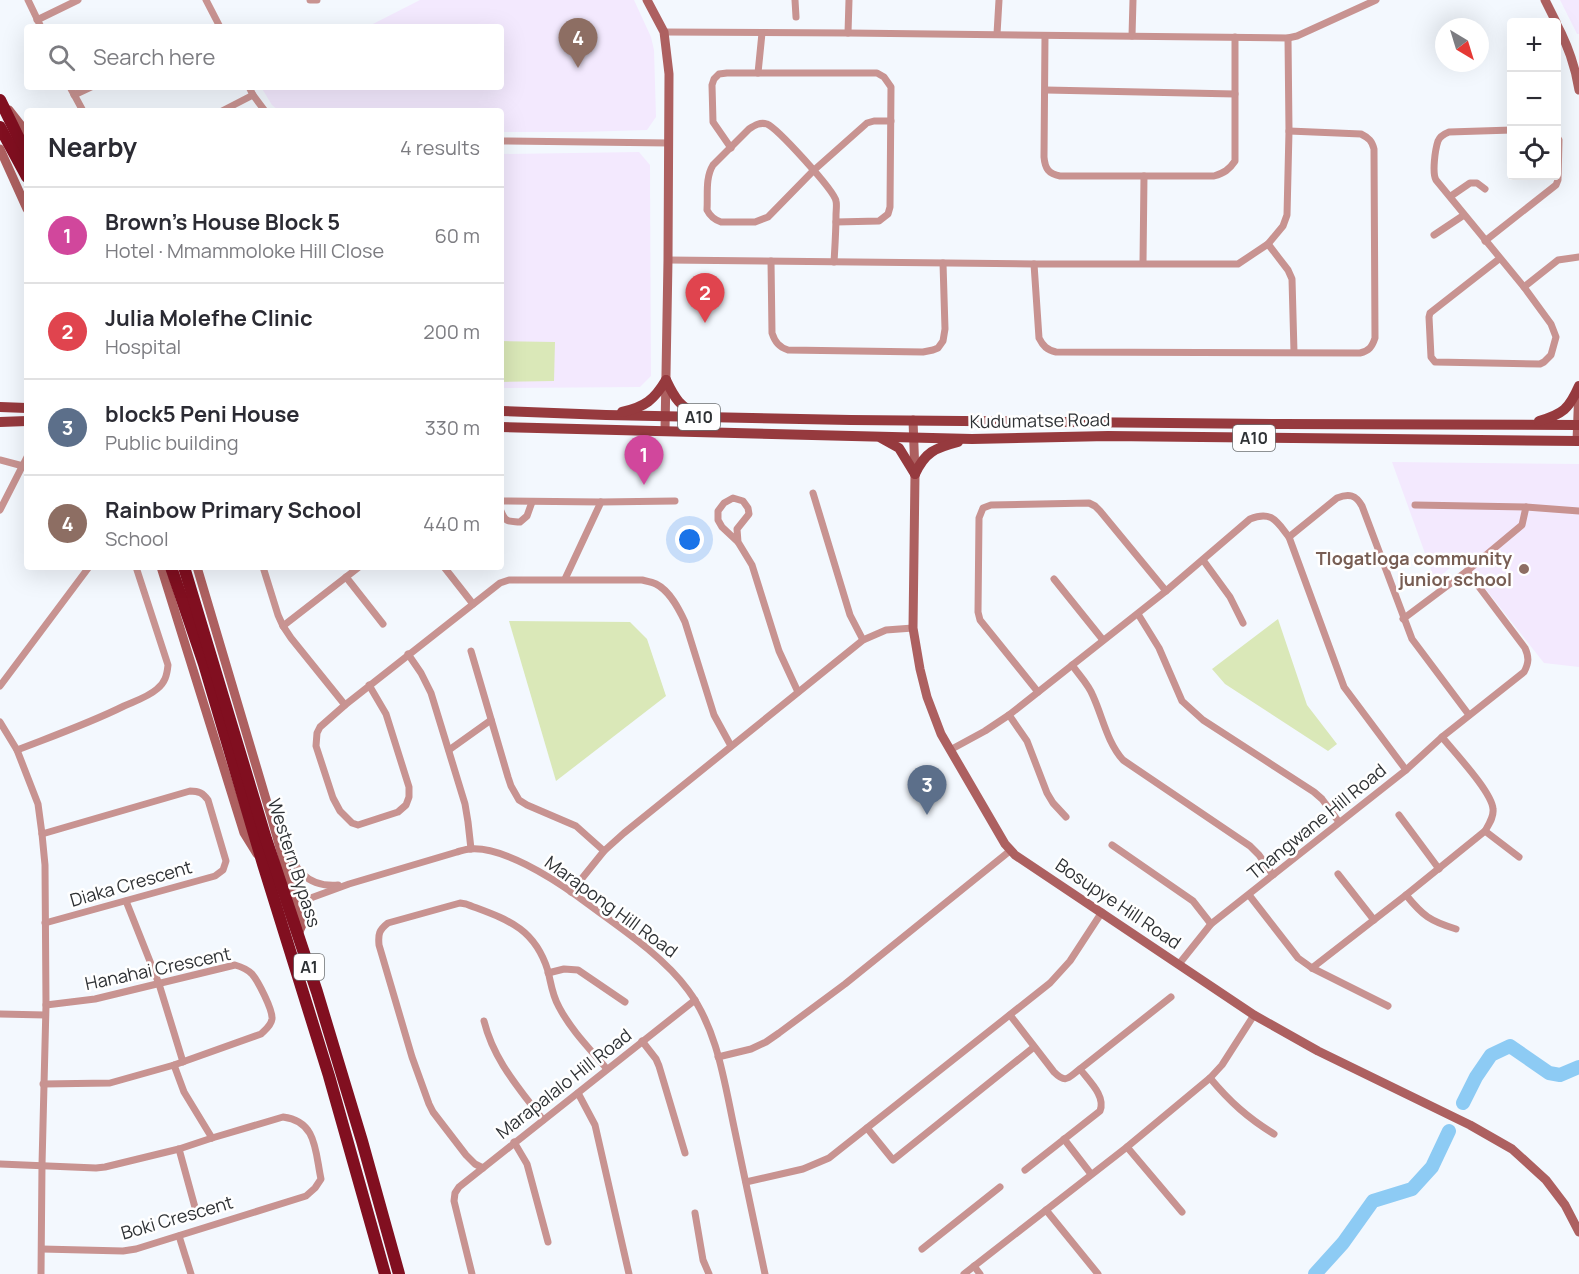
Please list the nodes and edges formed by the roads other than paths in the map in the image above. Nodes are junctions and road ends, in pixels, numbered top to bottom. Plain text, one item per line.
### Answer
1 (28, 0) edge
2 (78, 0) edge
3 (206, 0) edge
4 (310, 0) edge
5 (317, 0) edge
6 (647, 0) edge
7 (795, 0) edge
8 (849, 0) edge
9 (999, 0) edge
10 (1133, 0) edge
11 (1376, 0) edge
12 (1545, 0) edge
13 (796, 17) dead end
14 (1554, 18) edge
15 (39, 23) edge
16 (215, 24) edge
17 (664, 32) junction
18 (762, 33) junction
19 (848, 33) junction
20 (1561, 33) edge
21 (997, 34) junction
22 (1045, 36) junction
23 (1132, 36) junction
24 (1235, 37) junction
25 (1288, 38) junction
26 (1577, 68) edge
27 (758, 73) junction
28 (72, 90) edge
29 (85, 90) edge
30 (250, 90) edge
31 (1046, 90) junction
32 (1579, 90) edge
33 (1235, 93) junction
34 (74, 95) junction
35 (253, 95) junction
36 (0, 99) edge
37 (81, 108) edge
38 (228, 108) edge
39 (263, 108) edge
40 (891, 121) junction
41 (0, 127) edge
42 (24, 129) edge
43 (1507, 130) edge
44 (1289, 131) junction
45 (504, 141) edge
46 (669, 143) junction
47 (731, 148) junction
48 (0, 149) edge
49 (24, 149) edge
50 (24, 171) edge
51 (813, 171) junction
52 (1144, 176) junction
53 (1558, 180) edge
54 (1485, 189) dead end
55 (1450, 196) junction
56 (24, 202) edge
57 (1464, 215) junction
58 (836, 222) junction
59 (1434, 235) dead end
60 (1485, 241) junction
61 (1268, 244) junction
62 (1579, 258) edge
63 (1499, 259) junction
64 (669, 260) junction
65 (771, 261) junction
66 (834, 262) junction
67 (943, 263) junction
68 (1143, 263) junction
69 (1034, 264) junction
70 (1524, 287) junction
71 (1294, 352) junction
72 (666, 380) junction
73 (1579, 386) edge
74 (24, 406) edge
75 (0, 407) edge
76 (504, 411) edge
77 (606, 415) junction
78 (666, 417) junction
79 (703, 417) junction
80 (913, 420) junction
81 (24, 421) edge
82 (0, 422) edge
83 (1520, 425) junction
84 (1578, 425) edge
85 (504, 427) edge
86 (665, 431) junction
87 (880, 437) junction
88 (913, 438) junction
89 (972, 439) junction
90 (1578, 441) edge
91 (0, 460) edge
92 (23, 466) joint
93 (915, 474) junction
94 (813, 493) dead end
95 (504, 501) edge
96 (675, 501) dead end
97 (532, 502) junction
98 (601, 502) junction
99 (1415, 505) dead end
100 (1526, 507) junction
101 (0, 510) edge
102 (1579, 511) edge
103 (504, 518) edge
104 (1289, 537) junction
105 (738, 542) junction
106 (1203, 560) junction
107 (87, 570) edge
108 (137, 570) edge
109 (161, 570) edge
110 (172, 570) edge
111 (184, 570) edge
112 (198, 570) edge
113 (264, 570) edge
114 (355, 570) edge
115 (446, 570) edge
116 (1467, 571) junction
117 (346, 577) junction
118 (565, 579) junction
119 (1054, 579) dead end
120 (1166, 591) junction
121 (473, 604) junction
122 (1138, 614) junction
123 (1404, 619) junction
124 (1244, 623) dead end
125 (383, 624) dead end
126 (283, 626) junction
127 (914, 628) junction
128 (863, 640) junction
129 (1103, 640) junction
130 (471, 651) dead end
131 (408, 654) junction
132 (1072, 665) junction
133 (369, 685) junction
134 (0, 686) edge
135 (798, 692) junction
136 (1038, 692) junction
137 (345, 705) junction
138 (1009, 715) junction
139 (1469, 715) junction
140 (491, 720) junction
141 (0, 722) edge
142 (1442, 737) junction
143 (731, 746) junction
144 (17, 750) junction
145 (449, 750) junction
146 (950, 750) junction
147 (1406, 770) junction
148 (271, 816) junction
149 (1399, 816) dead end
150 (1066, 817) dead end
151 (1339, 822) junction
152 (1485, 831) junction
153 (42, 834) junction
154 (1112, 845) dead end
155 (471, 849) junction
156 (1011, 850) junction
157 (604, 851) junction
158 (1519, 857) dead end
159 (263, 864) junction
160 (1439, 869) junction
161 (1338, 874) dead end
162 (1274, 875) junction
163 (350, 884) junction
164 (571, 892) junction
165 (1249, 895) junction
166 (1406, 895) junction
167 (126, 901) junction
168 (296, 906) junction
169 (1102, 912) junction
170 (1374, 920) junction
171 (45, 923) junction
172 (1211, 924) junction
173 (1456, 929) dead end
174 (298, 934) junction
175 (1179, 964) junction
176 (1312, 968) junction
177 (548, 972) junction
178 (159, 984) junction
179 (1171, 997) dead end
180 (695, 1000) junction
181 (625, 1002) dead end
182 (46, 1005) junction
183 (1388, 1006) dead end
184 (0, 1014) edge
185 (45, 1015) junction
186 (1010, 1015) junction
187 (1254, 1015) junction
188 (484, 1021) dead end
189 (642, 1041) junction
190 (1034, 1047) junction
191 (718, 1057) junction
192 (183, 1062) junction
193 (174, 1065) junction
194 (607, 1069) junction
195 (1080, 1069) junction
196 (1210, 1078) junction
197 (43, 1084) junction
198 (578, 1093) junction
199 (543, 1120) junction
200 (867, 1128) junction
201 (1274, 1134) dead end
202 (212, 1138) junction
203 (1064, 1139) junction
204 (514, 1142) junction
205 (1127, 1147) junction
206 (179, 1149) junction
207 (685, 1154) dead end
208 (0, 1164) edge
209 (42, 1166) junction
210 (483, 1168) junction
211 (1025, 1170) dead end
212 (1090, 1174) junction
213 (746, 1182) junction
214 (1000, 1188) dead end
215 (196, 1210) dead end
216 (1046, 1210) junction
217 (1182, 1212) dead end
218 (695, 1213) dead end
219 (1579, 1232) edge
220 (179, 1236) junction
221 (548, 1242) dead end
222 (42, 1249) junction
223 (922, 1249) dead end
224 (974, 1266) junction
225 (41, 1274) edge
226 (191, 1274) edge
227 (385, 1274) edge
228 (399, 1274) edge
229 (472, 1274) edge
230 (629, 1274) edge
231 (709, 1274) edge
232 (765, 1274) edge
233 (964, 1274) edge
234 (980, 1274) edge
235 (1098, 1274) edge

1 - 15 street
2 - 15 street
3 - 16 street
4 - 5 street
6 - 17 street
7 - 13 street
8 - 19 street
9 - 21 street
10 - 23 street
11 - 25 street
12 - 14 street
17 - 18 street
17 - 46 street
18 - 19 street
18 - 27 street
19 - 21 street
20 - 26 street
21 - 22 street
22 - 23 street
22 - 31 street
23 - 24 street
24 - 25 street
24 - 33 street
25 - 44 street
26 - 32 street
27 - 40 street
27 - 47 street
28 - 34 street
29 - 34 street
30 - 35 street
31 - 33 street
31 - 52 street
33 - 52 street
34 - 37 street
35 - 38 street
35 - 39 street
36 - 42 street
36 - 49 highway
40 - 51 street
40 - 58 street
41 - 50 highway
43 - 55 street
44 - 61 street
44 - 71 street
45 - 46 street
46 - 64 street
47 - 51 street
47 - 51 street
48 - 56 street
51 - 58 street
52 - 68 street
53 - 60 street
54 - 55 street
55 - 57 street
57 - 59 street
57 - 60 street
58 - 66 street
60 - 63 street
61 - 68 street
61 - 71 street
62 - 70 street
63 - 70 street
63 - 70 street
64 - 65 street
64 - 72 street
65 - 66 street
65 - 67 street
66 - 67 street
67 - 69 street
68 - 69 street
69 - 71 street
72 - 77 main road
72 - 78 street
72 - 79 main road
73 - 83 main road
73 - 84 street
74 - 75 main road
76 - 77 main road, Kudumatse Road / A10
77 - 78 main road, Kudumatse Road / A10
78 - 79 main road, Kudumatse Road / A10
78 - 86 street
79 - 80 main road, Kudumatse Road / A10
80 - 83 main road, Kudumatse Road / A10
80 - 88 street, Bosupye Hill Road
81 - 82 main road
83 - 84 main road, Kudumatse Road / A10
84 - 90 street
85 - 86 main road, Kudumatse Road / A10
86 - 87 main road, Kudumatse Road / A10
87 - 88 main road, Kudumatse Road / A10
87 - 93 main road
88 - 89 main road, Kudumatse Road / A10
88 - 93 street, Bosupye Hill Road
89 - 90 main road, Kudumatse Road / A10
89 - 93 main road
91 - 92 street
92 - 101 street
93 - 127 street, Bosupye Hill Road
94 - 128 street
95 - 97 street
96 - 98 street
97 - 98 street
97 - 103 street
98 - 118 street
99 - 100 street
100 - 102 street
100 - 116 street
104 - 106 street
104 - 123 street
104 - 147 street
105 - 105 street
105 - 135 street
106 - 120 street
106 - 124 street
107 - 134 street
108 - 144 street
109 - 159 street
110 - 159 highway, Western Bypass / A1
111 - 174 highway, Western Bypass / A1
112 - 148 street
113 - 126 street
114 - 117 street
115 - 121 street
116 - 123 street
116 - 139 street, Thangwane Hill Road
117 - 125 street
117 - 126 street
118 - 121 street
118 - 143 street
119 - 129 street
120 - 122 street
120 - 136 street
121 - 131 street
122 - 129 street
122 - 151 street
123 - 139 street
126 - 137 street
127 - 128 street
127 - 146 street, Bosupye Hill Road
128 - 135 street
129 - 132 street
130 - 140 street
131 - 133 street
131 - 145 street
132 - 136 street
132 - 162 street
133 - 137 street
133 - 137 street
135 - 143 street
136 - 138 street
138 - 146 street
138 - 150 street
139 - 142 street, Thangwane Hill Road
140 - 145 street
140 - 157 street
141 - 144 street
142 - 147 street, Thangwane Hill Road
142 - 152 street
143 - 157 street
144 - 153 street
145 - 155 street
146 - 156 street, Bosupye Hill Road
147 - 151 street, Thangwane Hill Road
148 - 163 street
148 - 168 street
149 - 160 street
151 - 162 street, Thangwane Hill Road
152 - 158 street
152 - 160 street
153 - 167 street, Diaka Crescent
153 - 171 street
154 - 172 street
155 - 163 street, Marapong Hill Road
155 - 164 street, Marapong Hill Road
156 - 169 street, Bosupye Hill Road
156 - 191 street
157 - 164 street
159 - 227 highway, Western Bypass / A1
160 - 166 street
161 - 170 street
162 - 165 street, Thangwane Hill Road
163 - 168 street, Marapong Hill Road
164 - 180 street, Marapong Hill Road
165 - 172 street, Thangwane Hill Road
165 - 176 street
166 - 170 street
166 - 173 street
167 - 171 street, Diaka Crescent
167 - 178 street
168 - 174 street
169 - 175 street, Bosupye Hill Road
169 - 186 street
170 - 176 street
171 - 182 street
172 - 175 street, Thangwane Hill Road
174 - 228 highway, Western Bypass / A1
175 - 187 street, Bosupye Hill Road
176 - 183 street
177 - 181 street
177 - 194 street
177 - 210 street
178 - 182 street, Hanahai Crescent
178 - 192 street
178 - 192 street, Hanahai Crescent
179 - 195 street
180 - 189 street, Marapalalo Hill Road
180 - 191 street, Marapong Hill Road
182 - 185 street
184 - 185 street
185 - 197 street
186 - 190 street
186 - 200 street
187 - 196 street
187 - 219 street, Bosupye Hill Road
188 - 199 street
189 - 194 street, Marapalalo Hill Road
189 - 207 street
190 - 195 street
190 - 200 street
191 - 213 street, Marapong Hill Road
192 - 193 street
193 - 197 street
193 - 202 street
194 - 198 street, Marapalalo Hill Road
195 - 203 street
196 - 201 street
196 - 205 street
197 - 209 street
198 - 199 street, Marapalalo Hill Road
198 - 230 street
199 - 204 street, Marapalalo Hill Road
200 - 213 street
202 - 206 street
202 - 220 street, Boki Crescent
203 - 211 street
203 - 212 street
204 - 210 street, Marapalalo Hill Road
204 - 221 street
205 - 212 street
205 - 217 street
206 - 209 street
206 - 215 street
208 - 209 street
209 - 222 street
210 - 229 street, Marapalalo Hill Road
212 - 216 street
213 - 232 street, Marapong Hill Road
214 - 223 street
216 - 224 street
216 - 235 street
218 - 231 street
220 - 222 street, Boki Crescent
220 - 226 street
222 - 225 street
224 - 233 street
224 - 234 street

